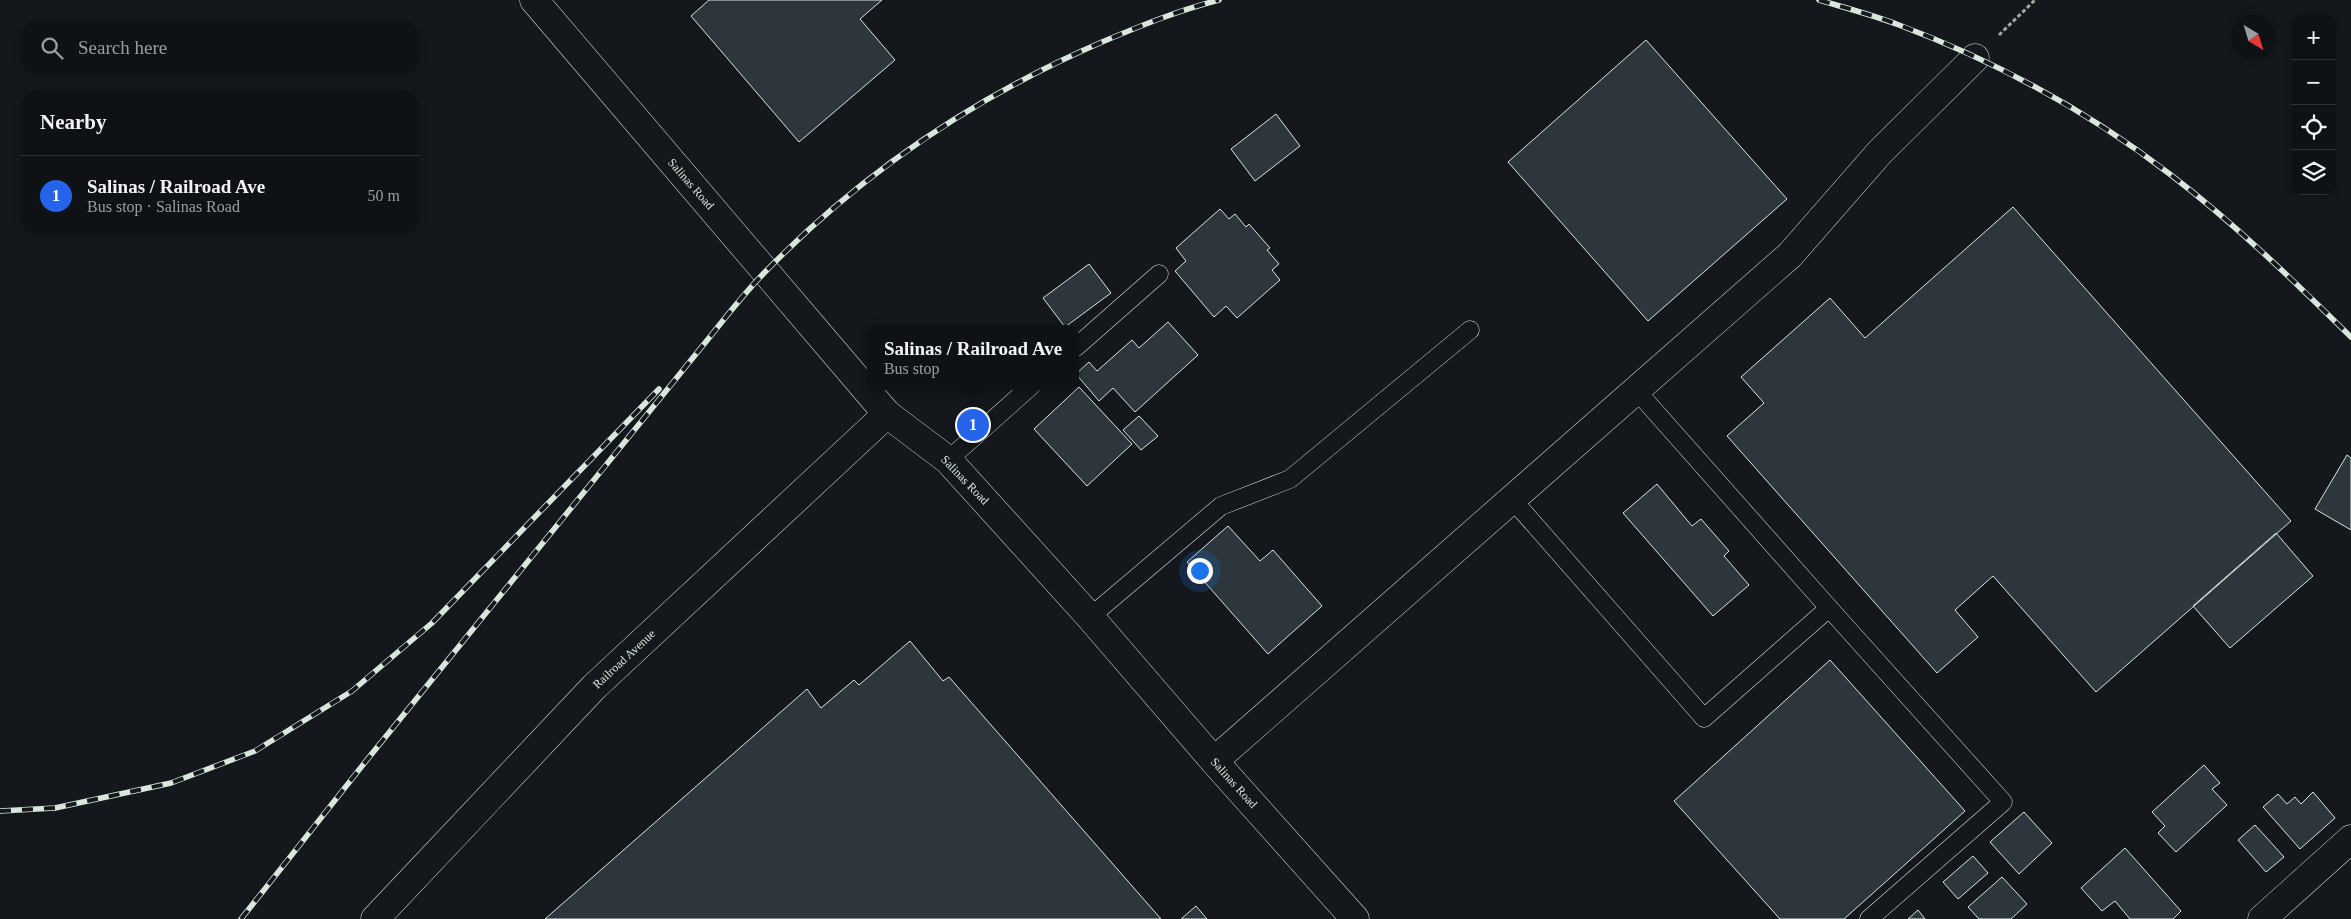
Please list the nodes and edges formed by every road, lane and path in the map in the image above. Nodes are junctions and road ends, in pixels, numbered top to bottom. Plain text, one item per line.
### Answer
1 (534, 0) edge
2 (2035, 0) edge
3 (1976, 58) joint
4 (1159, 274) dead end
5 (1470, 330) dead end
6 (1079, 345) edge
7 (1027, 390) edge
8 (1636, 390) junction
9 (887, 414) junction
10 (948, 460) junction
11 (1512, 499) junction
12 (1829, 608) junction
13 (1090, 617) junction
14 (1214, 761) junction
15 (2351, 839) edge
16 (376, 919) edge
17 (1356, 919) edge
18 (1869, 919) edge
19 (2262, 919) edge

1 - 9 street, Salinas Road
2 - 3 path
3 - 8 street
4 - 6 lane
5 - 13 lane
7 - 10 lane
8 - 11 street
8 - 12 lane
9 - 10 street, Salinas Road
9 - 16 street, Railroad Avenue
10 - 13 street, Salinas Road
11 - 12 lane
11 - 14 street
12 - 18 lane
13 - 14 street, Salinas Road
14 - 17 street, Salinas Road
15 - 19 street

